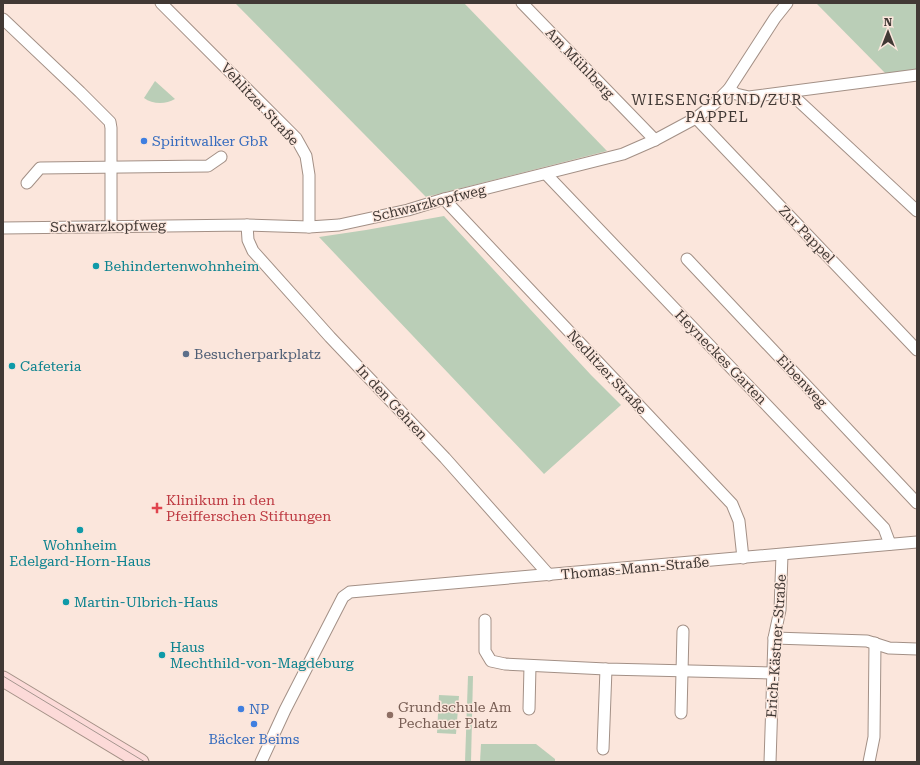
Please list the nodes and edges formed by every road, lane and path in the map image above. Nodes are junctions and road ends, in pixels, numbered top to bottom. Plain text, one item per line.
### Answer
1 (161, 3) edge
2 (522, 3) edge
3 (787, 3) edge
4 (3, 19) edge
5 (917, 75) edge
6 (729, 89) junction
7 (789, 92) junction
8 (696, 118) junction
9 (655, 140) junction
10 (220, 157) dead end
11 (111, 167) junction
12 (546, 174) junction
13 (27, 183) dead end
14 (444, 199) junction
15 (917, 211) edge
16 (247, 224) junction
17 (112, 226) junction
18 (310, 227) junction
19 (3, 228) edge
20 (687, 259) dead end
21 (917, 350) edge
22 (917, 503) edge
23 (917, 542) edge
24 (890, 544) junction
25 (782, 555) junction
26 (743, 558) junction
27 (549, 575) junction
28 (485, 620) dead end
29 (683, 631) dead end
30 (774, 638) junction
31 (875, 643) junction
32 (917, 649) edge
33 (530, 666) junction
34 (606, 669) junction
35 (682, 671) junction
36 (773, 674) junction
37 (3, 679) edge
38 (529, 708) dead end
39 (681, 713) dead end
40 (603, 749) dead end
41 (141, 762) edge
42 (261, 762) edge
43 (770, 762) edge
44 (869, 762) edge

1 - 18 street, Vehlitzer Straße
2 - 9 street, Am Mühlberg
3 - 6 street, Schwarzkopfweg
4 - 11 street
5 - 7 street
6 - 7 street
6 - 8 street, Schwarzkopfweg
7 - 15 street
8 - 9 street, Schwarzkopfweg
8 - 21 street, Zur Pappel
9 - 12 street, Schwarzkopfweg
10 - 11 street
11 - 13 street
11 - 17 street
12 - 14 street, Schwarzkopfweg
12 - 24 street, Heyneckes Garten
14 - 18 street, Schwarzkopfweg
14 - 26 street, Nedlitzer Straße
16 - 17 street, Schwarzkopfweg
16 - 18 street, Schwarzkopfweg
16 - 27 street, In den Gehren
17 - 19 street, Schwarzkopfweg
20 - 22 street, Eibenweg
23 - 24 street, Thomas-Mann-Straße
24 - 25 street, Thomas-Mann-Straße
25 - 26 street, Thomas-Mann-Straße
25 - 30 street, Erich-Kästner-Straße
26 - 27 street, Thomas-Mann-Straße
27 - 42 street, Thomas-Mann-Straße
28 - 33 street
29 - 35 street
30 - 31 street
30 - 36 street, Erich-Kästner-Straße
31 - 32 street
31 - 44 street
33 - 34 street
33 - 38 street
34 - 35 street
34 - 40 street
35 - 36 street
35 - 39 street
36 - 43 street, Erich-Kästner-Straße
37 - 41 main road

